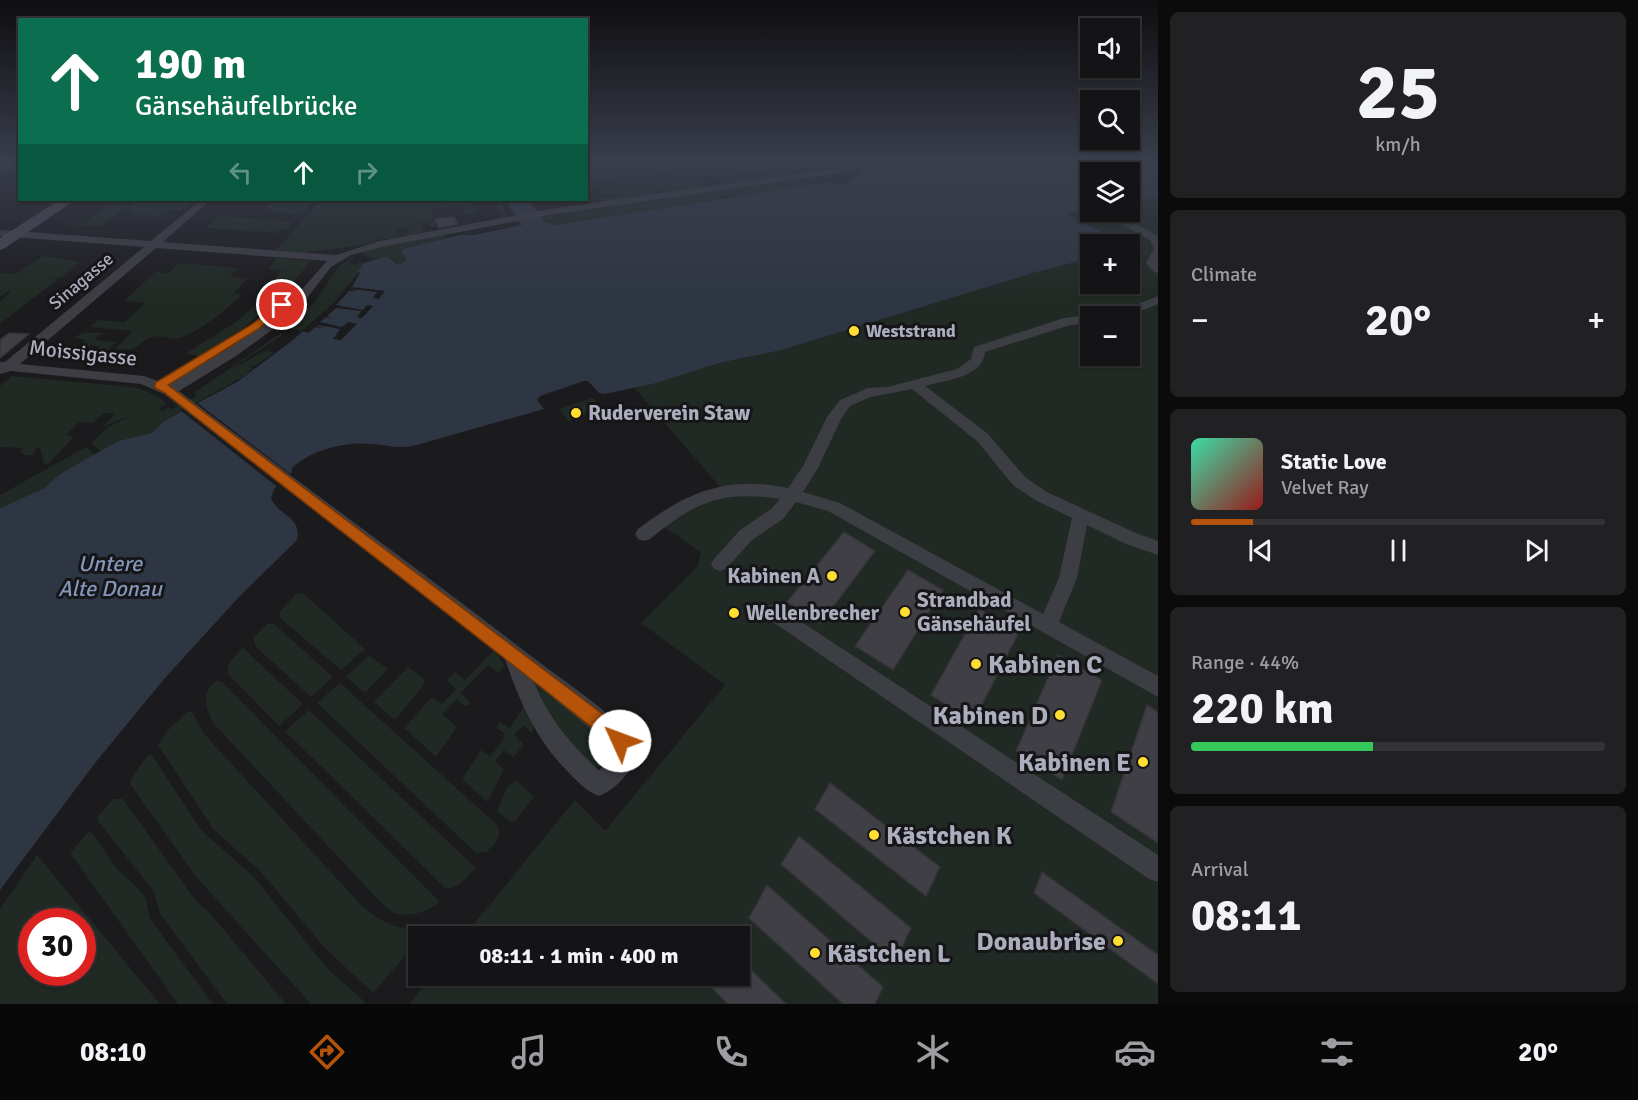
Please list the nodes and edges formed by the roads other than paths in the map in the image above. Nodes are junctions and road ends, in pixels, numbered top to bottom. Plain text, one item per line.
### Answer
1 (56, 208) edge
2 (196, 208) edge
3 (590, 208) edge
4 (0, 233) edge
5 (16, 234) junction
6 (0, 244) edge
7 (152, 244) junction
8 (1157, 246) edge
9 (329, 257) junction
10 (1158, 270) edge
11 (1158, 300) edge
12 (1140, 307) edge
13 (1080, 320) edge
14 (2, 369) edge
15 (914, 384) junction
16 (164, 388) junction
17 (793, 494) junction
18 (1081, 515) junction
19 (644, 534) dead end
20 (1158, 548) edge
21 (720, 564) dead end
22 (774, 612) dead end
23 (1048, 625) junction
24 (514, 656) junction
25 (1158, 687) edge
26 (1158, 870) edge

1 - 5 street
2 - 7 street, Sinagasse
3 - 9 street
4 - 5 street
5 - 6 street
5 - 7 street
7 - 9 street
7 - 14 street, Sinagasse
8 - 10 street
9 - 16 street
9 - 16 street
11 - 12 street
13 - 15 street
14 - 16 street, Moissigasse
15 - 17 street
15 - 18 street
16 - 24 street, Moissigasse
17 - 19 street
17 - 21 street
17 - 23 street
18 - 20 street
18 - 23 street
22 - 26 street
23 - 25 street
24 - 24 street, Moissigasse

